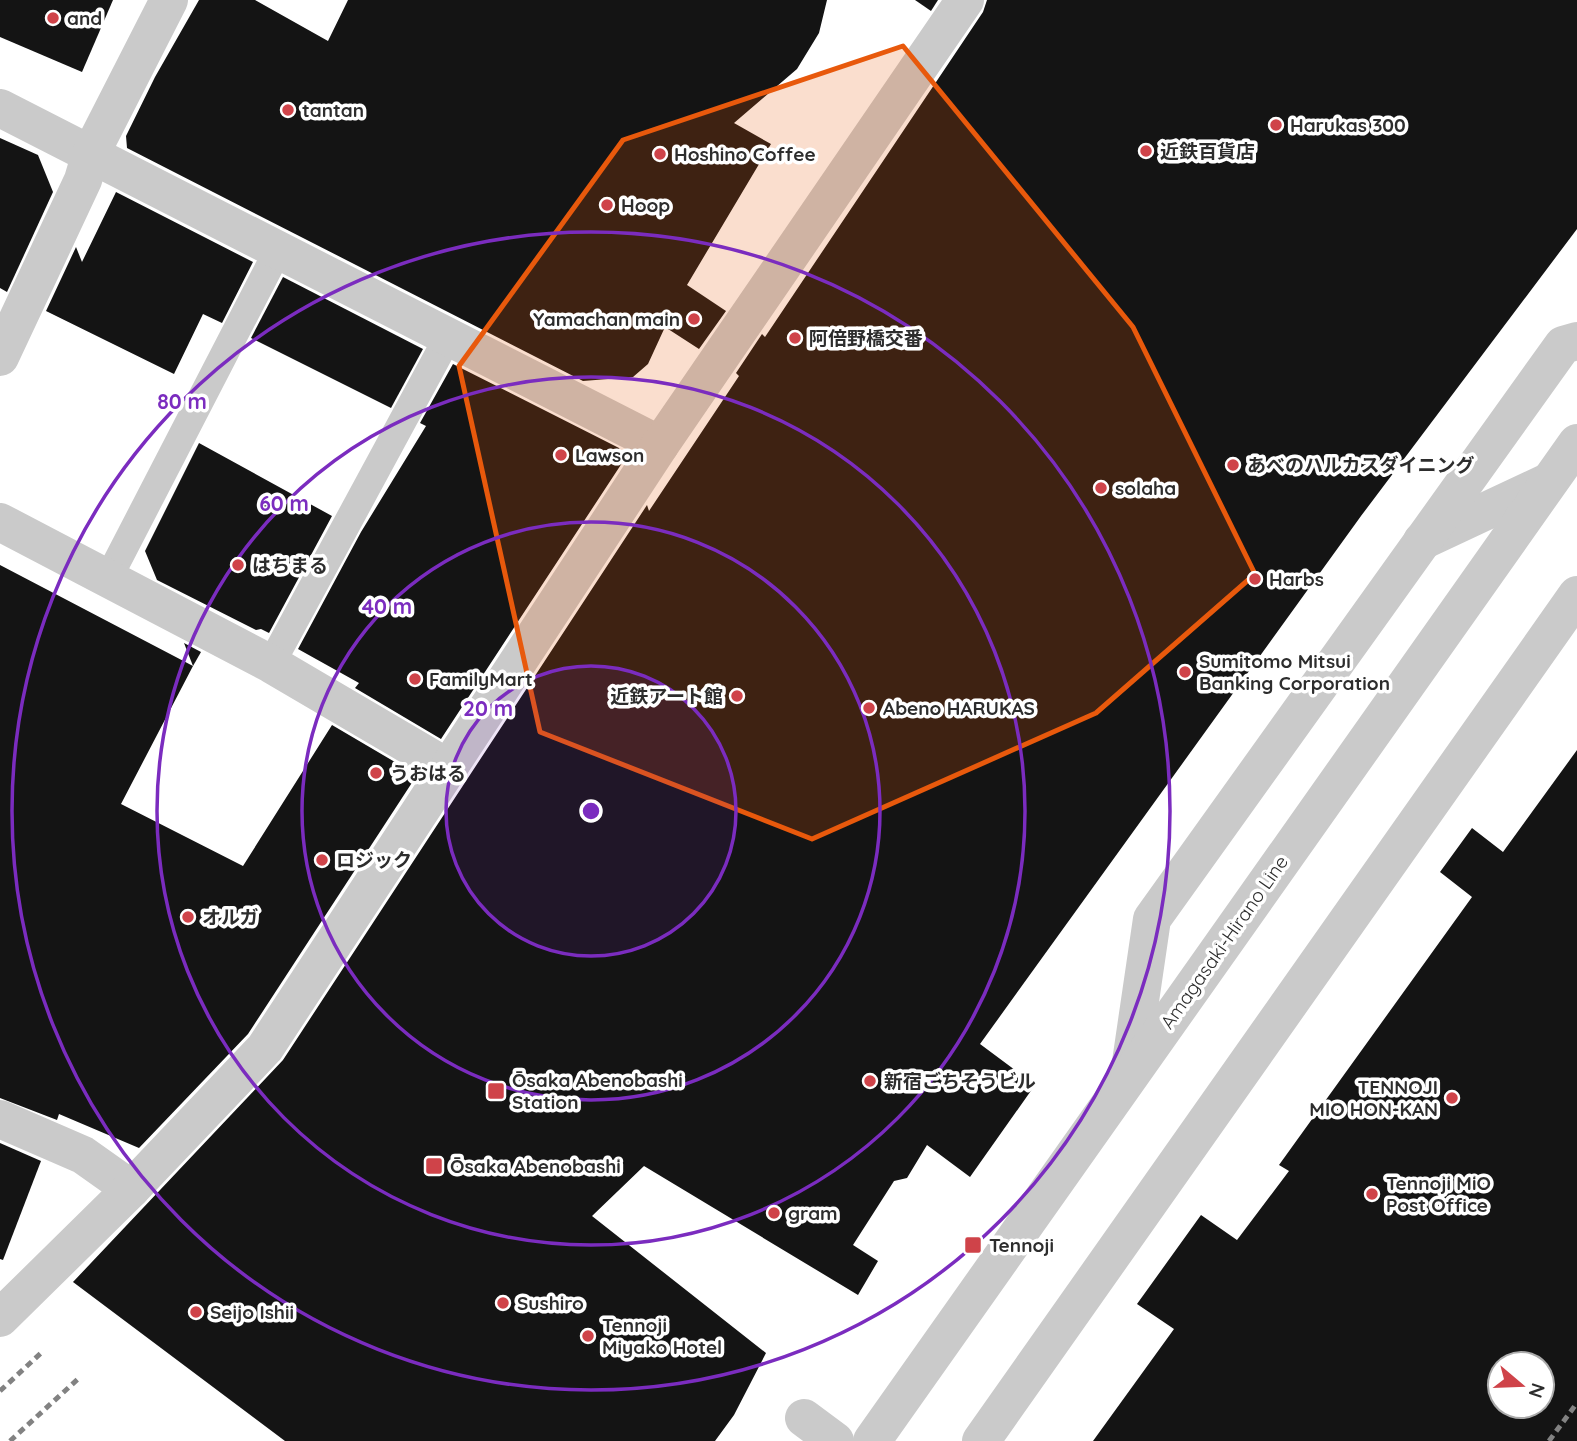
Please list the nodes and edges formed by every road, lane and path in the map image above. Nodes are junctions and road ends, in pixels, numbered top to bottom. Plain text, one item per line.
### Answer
1 (169, 0) edge
2 (965, 0) edge
3 (0, 108) edge
4 (91, 153) junction
5 (276, 252) junction
6 (447, 339) junction
7 (1577, 341) edge
8 (0, 357) edge
9 (1577, 443) edge
10 (660, 445) junction
11 (1550, 482) junction
12 (0, 522) edge
13 (1420, 541) junction
14 (109, 577) junction
15 (1577, 595) edge
16 (271, 664) junction
17 (448, 768) junction
18 (1128, 1078) junction
19 (0, 1119) edge
20 (131, 1189) junction
21 (0, 1318) edge
22 (804, 1418) dead end
23 (835, 1441) edge
24 (872, 1441) edge
25 (981, 1441) edge

1 - 4 street
2 - 10 street
3 - 4 street
4 - 5 street
4 - 8 street
5 - 6 street
5 - 14 lane
6 - 10 street
6 - 16 lane
7 - 13 street
9 - 11 street, Amagasaki-Hirano Line
10 - 17 street
11 - 13 street
11 - 18 street, Amagasaki-Hirano Line
12 - 14 street
13 - 18 street
14 - 16 street
15 - 25 street
16 - 17 street
17 - 20 street
18 - 24 street, Amagasaki-Hirano Line
19 - 20 street
20 - 21 street
22 - 23 street

